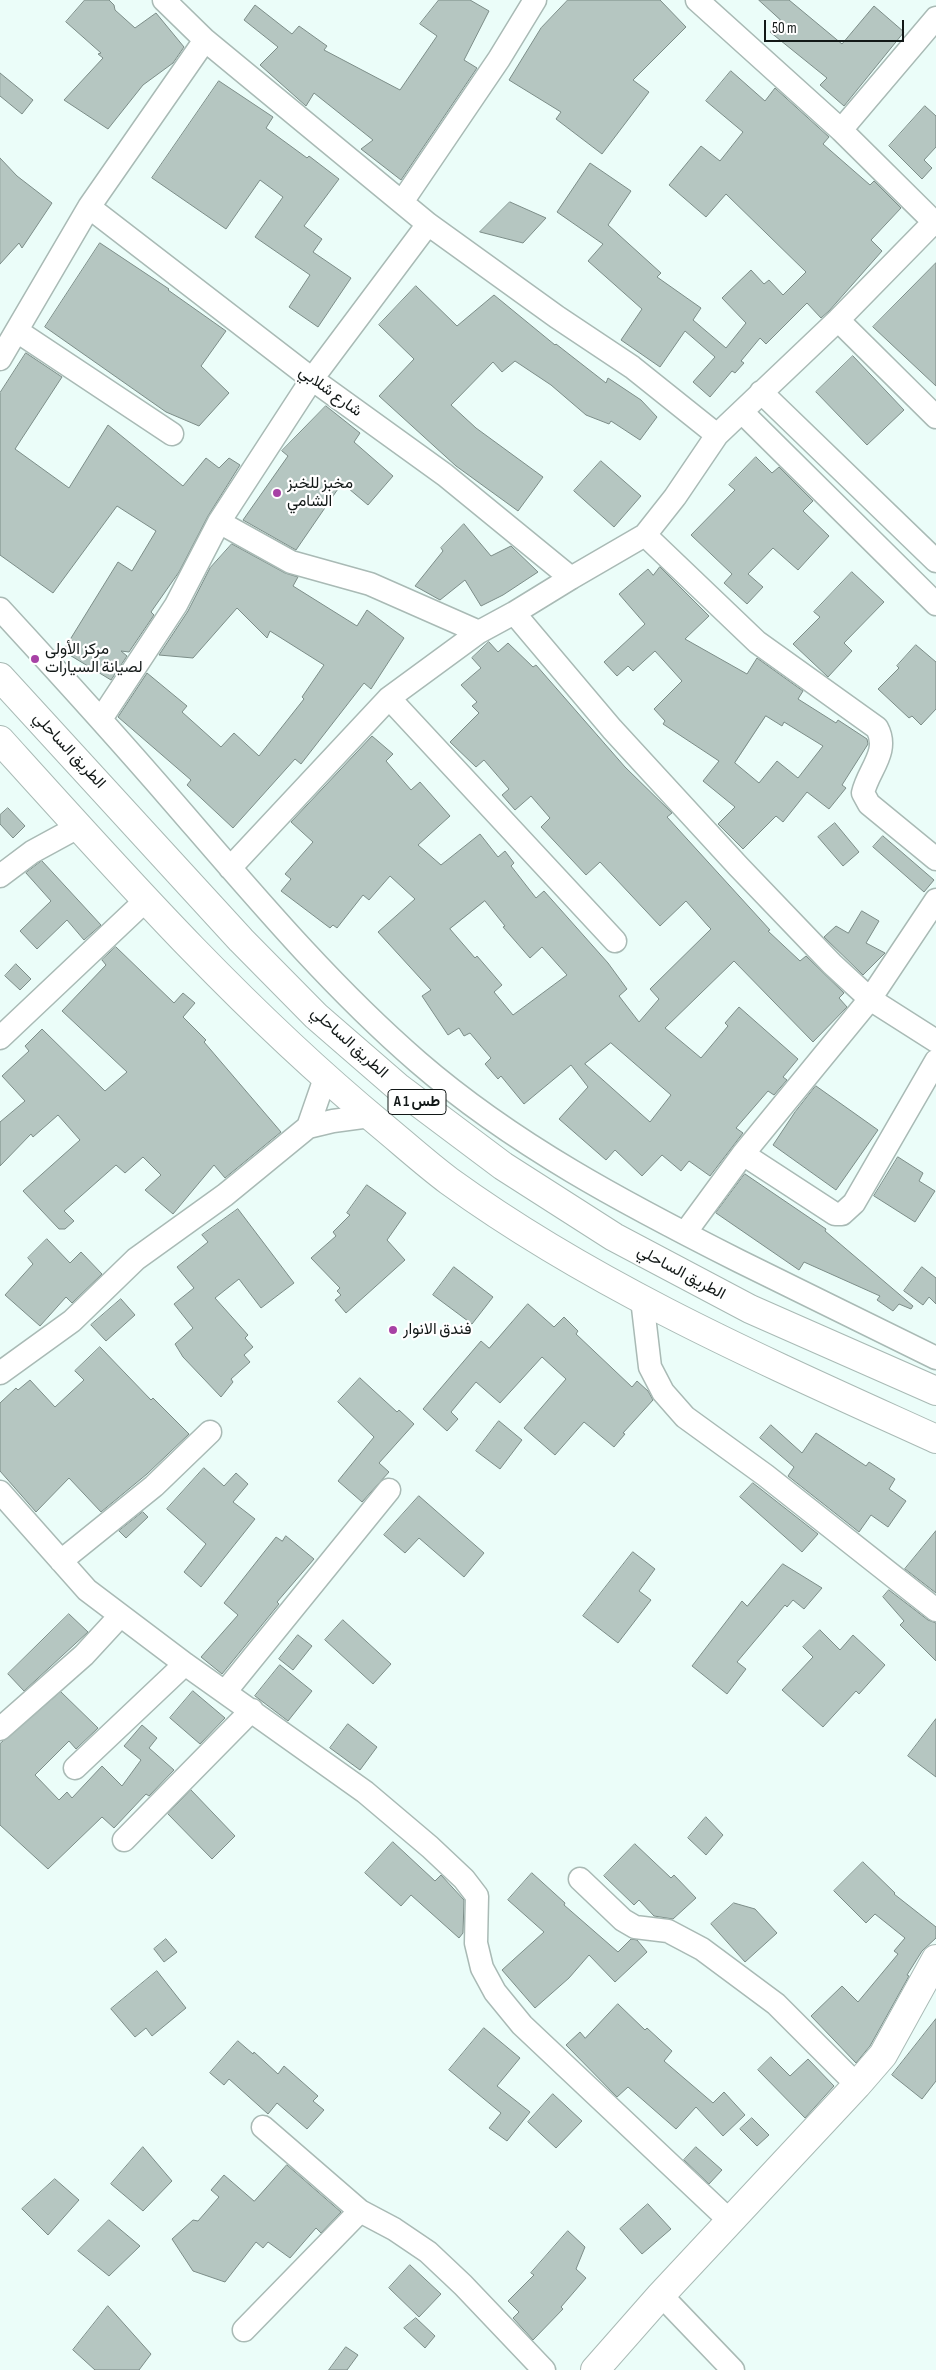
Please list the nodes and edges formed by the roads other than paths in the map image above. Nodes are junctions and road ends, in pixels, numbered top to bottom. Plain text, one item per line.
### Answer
1 (164, 0) edge
2 (536, 0) edge
3 (697, 0) edge
4 (936, 18) edge
5 (205, 40) junction
6 (841, 130) junction
7 (402, 202) junction
8 (89, 207) junction
9 (935, 223) edge
10 (428, 224) junction
11 (838, 320) junction
12 (17, 331) junction
13 (0, 359) edge
14 (312, 379) junction
15 (761, 392) junction
16 (742, 412) junction
17 (936, 416) edge
18 (172, 434) dead end
19 (717, 435) junction
20 (219, 522) junction
21 (645, 535) junction
22 (936, 561) edge
23 (571, 578) junction
24 (936, 604) edge
25 (0, 609) edge
26 (514, 613) junction
27 (479, 632) junction
28 (0, 677) edge
29 (389, 698) junction
30 (101, 719) junction
31 (0, 740) edge
32 (78, 827) junction
33 (936, 859) edge
34 (230, 868) junction
35 (0, 876) edge
36 (936, 900) edge
37 (145, 901) junction
38 (615, 940) dead end
39 (870, 999) junction
40 (0, 1038) edge
41 (936, 1041) edge
42 (936, 1061) edge
43 (324, 1078) junction
44 (370, 1116) junction
45 (308, 1127) junction
46 (743, 1154) junction
47 (685, 1234) junction
48 (642, 1299) junction
49 (936, 1358) edge
50 (0, 1373) edge
51 (936, 1391) edge
52 (210, 1432) dead end
53 (936, 1439) edge
54 (389, 1490) dead end
55 (0, 1492) edge
56 (61, 1561) junction
57 (936, 1610) edge
58 (120, 1616) junction
59 (184, 1664) junction
60 (225, 1692) junction
61 (252, 1710) junction
62 (0, 1729) edge
63 (75, 1768) dead end
64 (124, 1840) dead end
65 (580, 1879) dead end
66 (936, 1960) edge
67 (857, 2086) junction
68 (263, 2127) dead end
69 (360, 2210) junction
70 (730, 2221) junction
71 (660, 2295) junction
72 (244, 2330) dead end
73 (544, 2370) edge
74 (595, 2370) edge
75 (733, 2370) edge

1 - 5 street
2 - 7 street
3 - 6 street
4 - 6 street
5 - 7 street
5 - 8 street
6 - 9 street
7 - 10 street
8 - 12 street
8 - 14 street, شارع شلابي
9 - 11 street
10 - 14 street
10 - 19 street
11 - 15 street
11 - 17 street
12 - 13 street
12 - 18 street
14 - 20 street
14 - 23 street, شارع شلابي
15 - 16 street
15 - 22 street
16 - 19 street
16 - 24 street
19 - 21 street
20 - 27 street
20 - 30 street
21 - 23 street
21 - 33 street
23 - 26 street
25 - 30 street
26 - 27 street
26 - 39 street
27 - 29 street
28 - 51 main road, الطريق الساحلي / A 1 طس
29 - 34 street
29 - 38 street
30 - 34 street
31 - 32 main road, A 1 طس
32 - 35 street
32 - 37 main road, A 1 طس
34 - 47 street
36 - 39 street
37 - 40 street
37 - 43 main road, A 1 طس
39 - 41 street
39 - 46 street
42 - 46 street
43 - 44 main road, A 1 طس
43 - 45 street
44 - 45 street
44 - 48 main road, A 1 طس
45 - 50 street
46 - 47 street
47 - 49 street
48 - 53 main road, A 1 طس
48 - 57 street
52 - 56 street
54 - 60 street
55 - 56 street
56 - 58 street
58 - 59 street
58 - 62 street
59 - 60 street
59 - 63 street
60 - 61 street
61 - 64 street
61 - 70 street
65 - 67 street
66 - 67 main road
67 - 70 main road
68 - 69 street
69 - 72 street
69 - 73 street
70 - 71 main road
71 - 74 main road
71 - 75 street

